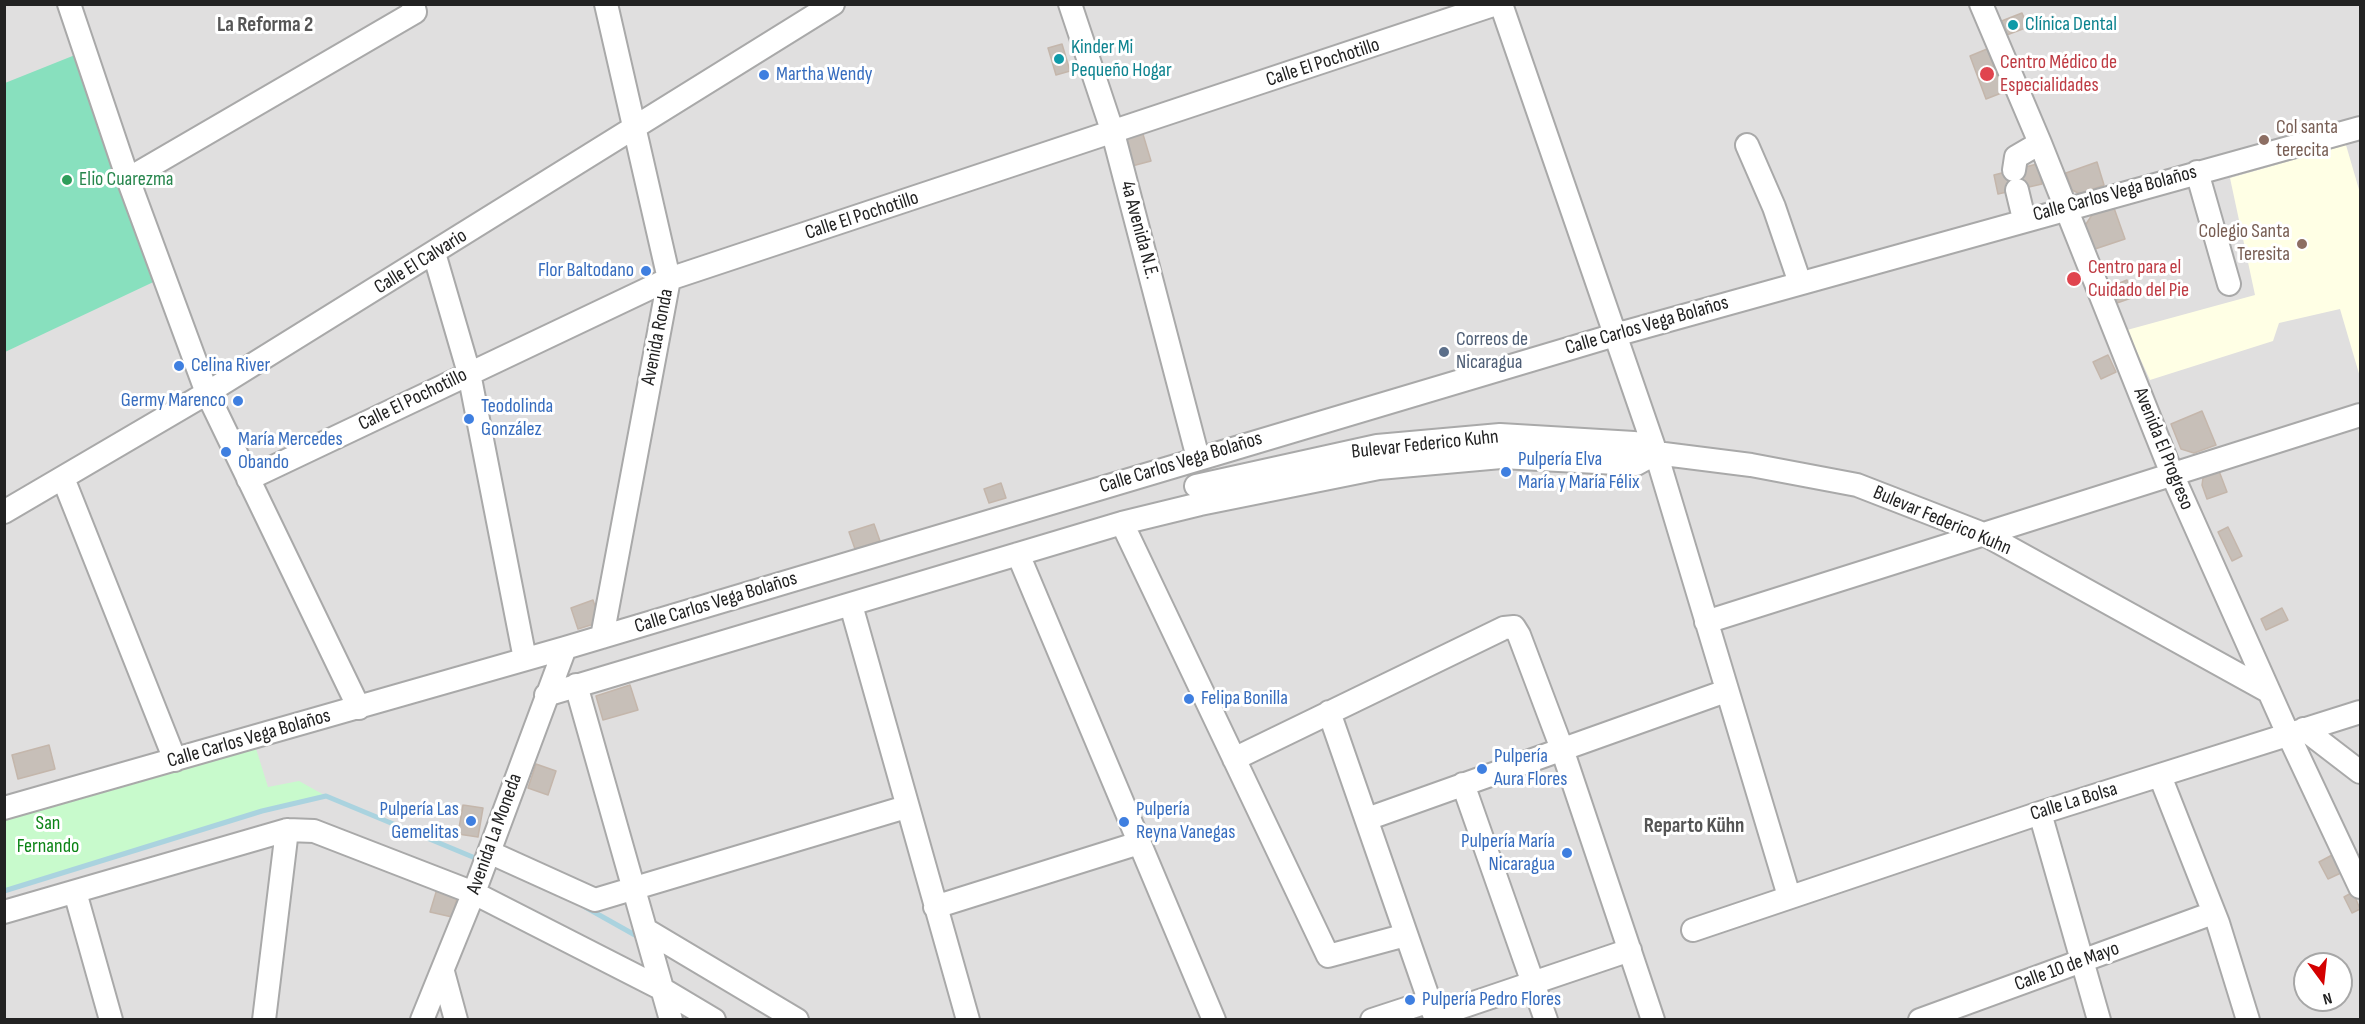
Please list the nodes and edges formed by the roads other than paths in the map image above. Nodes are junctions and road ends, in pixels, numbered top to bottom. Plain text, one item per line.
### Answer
1 (69, 4) edge
2 (413, 4) edge
3 (606, 4) edge
4 (833, 4) edge
5 (1070, 4) edge
6 (1496, 4) edge
7 (1501, 4) edge
8 (1981, 4) edge
9 (2361, 128) edge
10 (636, 129) junction
11 (1113, 133) junction
12 (2040, 143) junction
13 (1747, 145) dead end
14 (2197, 172) junction
15 (128, 179) junction
16 (2066, 208) junction
17 (2024, 219) junction
18 (434, 253) junction
19 (669, 279) junction
20 (1800, 283) junction
21 (2229, 284) dead end
22 (1615, 335) junction
23 (469, 373) junction
24 (207, 393) junction
25 (2361, 415) edge
26 (1656, 453) junction
27 (1193, 459) junction
28 (2172, 474) junction
29 (63, 478) junction
30 (248, 479) junction
31 (1198, 495) junction
32 (4, 512) edge
33 (1122, 523) junction
34 (1986, 535) junction
35 (1018, 554) junction
36 (850, 605) junction
37 (1706, 622) junction
38 (602, 637) junction
39 (565, 648) junction
40 (525, 659) junction
41 (576, 685) junction
42 (1726, 691) junction
43 (2268, 691) junction
44 (546, 695) junction
45 (359, 708) junction
46 (1329, 712) junction
47 (2361, 712) edge
48 (2296, 732) junction
49 (1562, 749) junction
50 (1234, 759) junction
51 (176, 760) junction
52 (2361, 772) edge
53 (2160, 776) junction
54 (1462, 784) junction
55 (906, 807) junction
56 (4, 808) edge
57 (2040, 813) junction
58 (1366, 819) junction
59 (287, 830) junction
60 (1139, 843) junction
61 (487, 856) junction
62 (2361, 887) edge
63 (635, 888) junction
64 (475, 890) junction
65 (75, 892) junction
66 (1789, 896) junction
67 (935, 907) junction
68 (4, 912) edge
69 (2213, 913) junction
70 (646, 930) junction
71 (1693, 930) dead end
72 (1406, 935) junction
73 (1630, 950) junction
74 (2081, 962) junction
75 (443, 972) junction
76 (1533, 983) junction
77 (662, 989) junction
78 (1434, 1012) edge
79 (111, 1020) edge
80 (264, 1020) edge
81 (422, 1020) edge
82 (456, 1020) edge
83 (671, 1020) edge
84 (714, 1020) edge
85 (797, 1020) edge
86 (968, 1020) edge
87 (1214, 1020) edge
88 (1372, 1020) edge
89 (1546, 1020) edge
90 (1653, 1020) edge
91 (1920, 1020) edge
92 (2099, 1020) edge
93 (2248, 1020) edge

1 - 15 street
2 - 15 street
3 - 10 street, Avenida Ronda
4 - 10 street, Calle El Calvario
5 - 11 street, 4a Avenida N.E.
6 - 11 street, Calle El Pochotillo
7 - 22 street
8 - 12 street, Avenida El Progreso
9 - 14 street, Calle Carlos Vega Bolaños
10 - 18 street, Calle El Calvario
10 - 19 street, Avenida Ronda
11 - 19 street, Calle El Pochotillo
11 - 27 street, 4a Avenida N.E.
12 - 16 street, Avenida El Progreso
12 - 17 street
13 - 20 street
14 - 16 street, Calle Carlos Vega Bolaños
14 - 21 street
15 - 24 street
16 - 17 street, Calle Carlos Vega Bolaños
16 - 28 street, Avenida El Progreso
17 - 20 street, Calle Carlos Vega Bolaños
18 - 23 street
18 - 24 street, Calle El Calvario
19 - 23 street, Calle El Pochotillo
19 - 38 street, Avenida Ronda
20 - 22 street, Calle Carlos Vega Bolaños
22 - 26 street
22 - 27 street, Calle Carlos Vega Bolaños
23 - 30 street, Calle El Pochotillo
23 - 40 street
24 - 29 street, Calle El Calvario
24 - 30 street
25 - 28 street
26 - 31 street, Bulevar Federico Kuhn
26 - 34 street, Bulevar Federico Kuhn
26 - 37 street
27 - 31 street, 4a Avenida N.E.
27 - 38 street, Calle Carlos Vega Bolaños
28 - 34 street
28 - 43 street, Avenida El Progreso
29 - 32 street, Calle El Calvario
29 - 51 street
30 - 45 street
31 - 33 street, Calle Carlos Vega Bolaños
33 - 35 street, Calle Carlos Vega Bolaños
33 - 50 street
34 - 37 street
34 - 43 street, Bulevar Federico Kuhn
35 - 36 street, Calle Carlos Vega Bolaños
35 - 60 street
36 - 41 street, Calle Carlos Vega Bolaños
36 - 55 street
37 - 42 street
38 - 39 street, Calle Carlos Vega Bolaños
39 - 40 street, Calle Carlos Vega Bolaños
39 - 44 street, Avenida La Moneda
40 - 45 street, Calle Carlos Vega Bolaños
41 - 44 street, Calle Carlos Vega Bolaños
41 - 63 street
42 - 49 street
42 - 66 street
43 - 48 street, Avenida El Progreso
44 - 61 street, Avenida La Moneda
45 - 51 street, Calle Carlos Vega Bolaños
46 - 49 street
46 - 50 street
46 - 58 street
47 - 48 street, Calle La Bolsa
48 - 52 street
48 - 53 street, Calle La Bolsa
48 - 62 street, Avenida El Progreso
49 - 54 street
49 - 73 street
50 - 72 street
51 - 56 street, Calle Carlos Vega Bolaños
53 - 57 street, Calle La Bolsa
53 - 69 street
54 - 58 street
54 - 76 street
55 - 63 street
55 - 67 street
57 - 66 street, Calle La Bolsa
57 - 74 street
58 - 72 street
59 - 64 street
59 - 65 street
59 - 80 street
60 - 67 street
60 - 87 street
61 - 63 street
61 - 64 street, Avenida La Moneda
63 - 70 street
64 - 75 street, Avenida La Moneda
64 - 77 street
65 - 68 street
65 - 79 street
66 - 71 street, Calle La Bolsa
67 - 86 street
69 - 74 street, Calle 10 de Mayo
69 - 93 street
70 - 77 street
70 - 85 street
72 - 78 street
73 - 76 street
73 - 90 street
74 - 91 street, Calle 10 de Mayo
74 - 92 street
75 - 81 street, Avenida La Moneda
75 - 82 street
76 - 78 street
76 - 89 street
77 - 83 street
77 - 84 street
78 - 88 street

